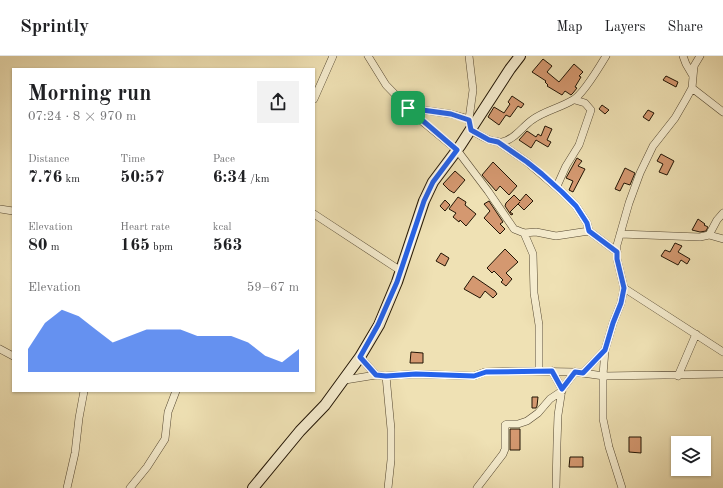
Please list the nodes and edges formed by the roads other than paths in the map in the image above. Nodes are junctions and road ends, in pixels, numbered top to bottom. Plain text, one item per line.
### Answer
1 (333, 56) edge
2 (368, 56) edge
3 (469, 56) edge
4 (520, 56) edge
5 (606, 56) edge
6 (683, 56) edge
7 (700, 56) edge
8 (693, 76) junction
9 (692, 88) junction
10 (315, 97) edge
11 (575, 100) junction
12 (408, 108) junction
13 (723, 112) edge
14 (469, 120) junction
15 (471, 130) junction
16 (498, 142) junction
17 (457, 150) junction
18 (557, 186) junction
19 (0, 209) edge
20 (12, 210) edge
21 (723, 213) edge
22 (315, 215) edge
23 (589, 231) junction
24 (524, 233) junction
25 (620, 234) junction
26 (709, 235) junction
27 (723, 239) edge
28 (617, 252) junction
29 (401, 271) junction
30 (624, 288) junction
31 (696, 334) junction
32 (0, 349) edge
33 (605, 350) junction
34 (723, 352) edge
35 (12, 355) edge
36 (360, 357) junction
37 (539, 371) junction
38 (552, 371) junction
39 (579, 373) junction
40 (723, 374) edge
41 (376, 375) junction
42 (386, 376) junction
43 (603, 376) junction
44 (678, 376) junction
45 (345, 380) junction
46 (562, 390) junction
47 (84, 392) edge
48 (176, 392) edge
49 (67, 488) edge
50 (130, 488) edge
51 (253, 488) edge
52 (388, 488) edge
53 (477, 488) edge
54 (556, 488) edge
55 (622, 488) edge

1 - 10 street
2 - 12 street
3 - 14 street
4 - 15 street
5 - 11 street
6 - 8 street
7 - 8 street
8 - 9 street
9 - 13 street
9 - 25 street
11 - 16 street
11 - 18 street
12 - 14 street
12 - 17 street
14 - 15 street
15 - 16 street
15 - 17 street
16 - 18 street
17 - 24 street
17 - 29 street
18 - 23 street
19 - 20 street
21 - 26 street
22 - 29 street
23 - 24 street
23 - 28 street
24 - 37 street
25 - 26 street
25 - 28 street
26 - 27 street
28 - 30 street
29 - 36 street
30 - 31 street
30 - 33 street
31 - 34 street
31 - 44 street
32 - 35 street
33 - 39 street
33 - 43 street
36 - 41 street
36 - 45 street
37 - 38 street
37 - 42 street
38 - 39 street
38 - 46 street
39 - 43 street
39 - 46 street
40 - 44 street
41 - 42 street
41 - 45 street
42 - 52 street
43 - 44 street
43 - 55 street
45 - 51 street
46 - 53 street
46 - 54 street
47 - 49 street
48 - 50 street

